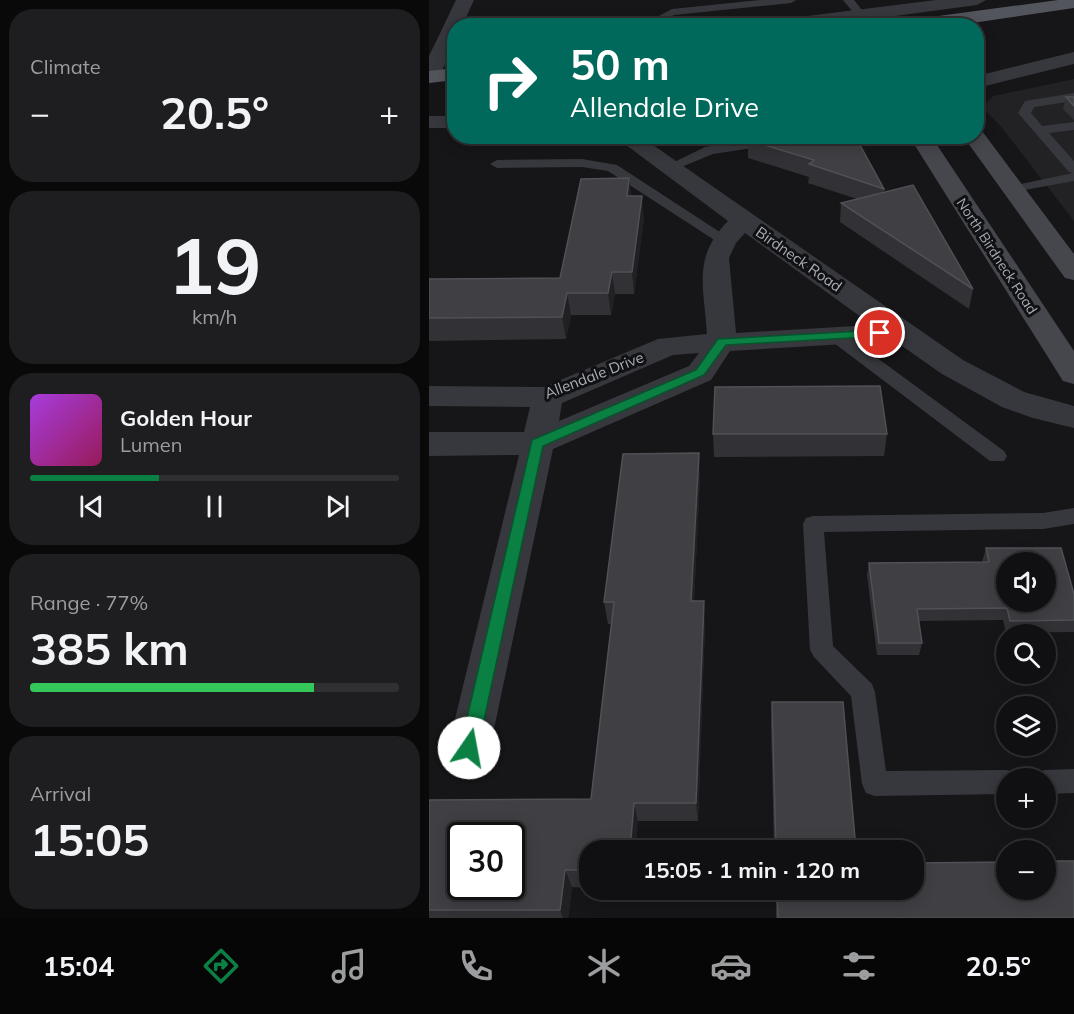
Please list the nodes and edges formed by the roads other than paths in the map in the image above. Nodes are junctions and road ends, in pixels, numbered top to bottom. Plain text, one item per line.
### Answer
1 (465, 0) edge
2 (791, 0) edge
3 (848, 0) edge
4 (977, 0) edge
5 (1074, 3) edge
6 (916, 4) edge
7 (459, 18) edge
8 (665, 18) edge
9 (864, 18) edge
10 (872, 18) edge
11 (966, 18) edge
12 (447, 57) edge
13 (1074, 58) edge
14 (447, 75) edge
15 (429, 77) edge
16 (984, 80) edge
17 (1072, 103) edge
18 (429, 122) edge
19 (447, 122) edge
20 (1069, 125) edge
21 (1040, 130) junction
22 (636, 144) edge
23 (751, 144) edge
24 (925, 144) edge
25 (980, 144) edge
26 (497, 164) dead end
27 (669, 168) junction
28 (1074, 169) edge
29 (1074, 177) edge
30 (1012, 189) junction
31 (743, 220) junction
32 (724, 240) junction
33 (1073, 268) edge
34 (902, 332) junction
35 (836, 336) junction
36 (722, 342) junction
37 (1074, 374) edge
38 (429, 396) edge
39 (548, 397) junction
40 (1074, 417) edge
41 (429, 444) edge
42 (536, 444) junction
43 (997, 456) dead end
44 (1074, 516) edge
45 (469, 748) dead end
46 (1074, 781) edge
47 (996, 782) edge
48 (1056, 782) edge

1 - 7 street
2 - 8 lane
3 - 9 lane
4 - 6 street
5 - 11 main road
6 - 10 street
12 - 15 street
13 - 16 street
14 - 15 main road
17 - 21 lane
18 - 19 street
20 - 21 lane
21 - 28 lane
22 - 27 street, Birdneck Road
23 - 27 lane
24 - 37 main road, North Birdneck Road
25 - 30 main road
26 - 32 lane
27 - 31 street, Birdneck Road
29 - 30 lane
30 - 33 main road
31 - 32 street
31 - 34 street, Birdneck Road
32 - 36 street
34 - 35 street, Allendale Drive
34 - 40 street, Birdneck Road
35 - 36 street, Allendale Drive
35 - 43 lane
36 - 39 street, Allendale Drive
36 - 42 street
38 - 39 street, Allendale Drive
39 - 42 street
41 - 42 street
42 - 45 street
44 - 47 lane
46 - 48 lane

